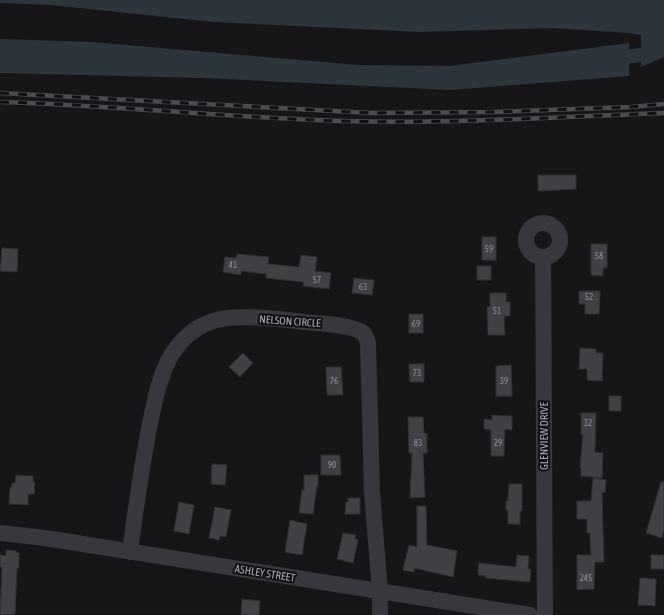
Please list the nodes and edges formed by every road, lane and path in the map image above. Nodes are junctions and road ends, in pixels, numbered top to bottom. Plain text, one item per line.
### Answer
1 (544, 257) dead end
2 (0, 533) edge
3 (130, 552) junction
4 (380, 591) junction
5 (380, 615) edge
6 (530, 615) edge
7 (545, 615) edge

1 - 7 street, GLENVIEW DRIVE
2 - 3 street, ASHLEY STREET
3 - 4 street, ASHLEY STREET
3 - 4 street, NELSON CIRCLE
4 - 5 street, NELSON CIRCLE
4 - 6 street, ASHLEY STREET

